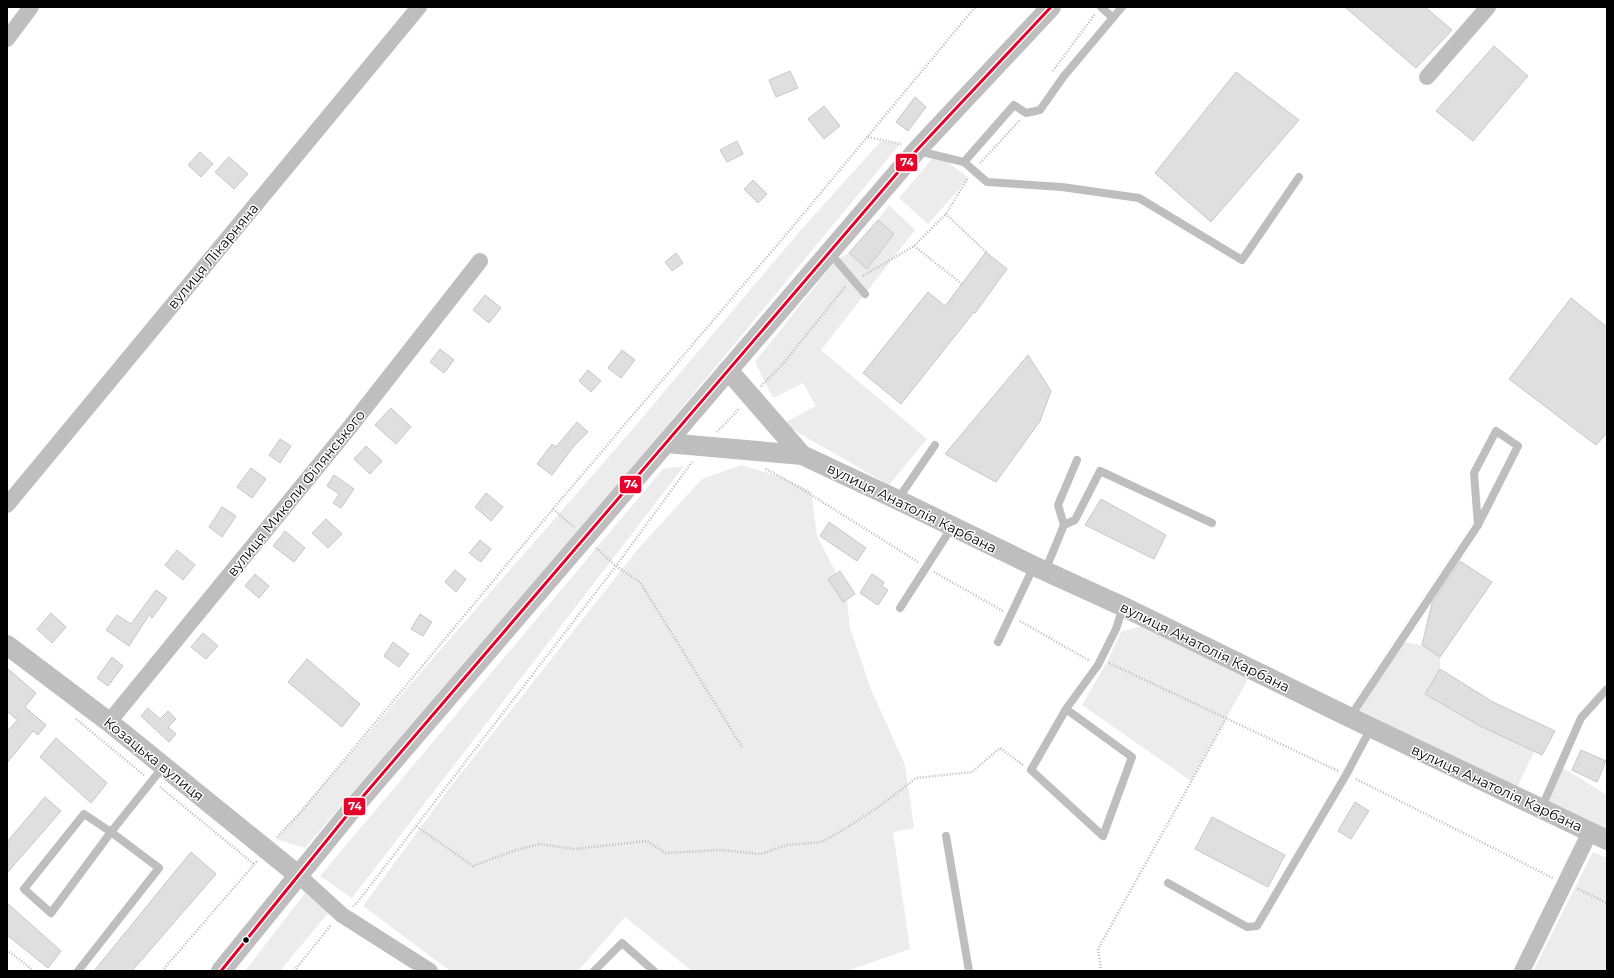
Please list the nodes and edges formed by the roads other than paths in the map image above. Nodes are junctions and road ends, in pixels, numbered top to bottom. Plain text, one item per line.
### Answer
1 (31, 7) edge
2 (419, 7) edge
3 (1051, 7) edge
4 (1101, 7) edge
5 (1122, 7) edge
6 (1488, 7) edge
7 (1113, 18) junction
8 (7, 38) edge
9 (1427, 77) dead end
10 (917, 150) junction
11 (964, 162) junction
12 (1299, 177) dead end
13 (829, 253) junction
14 (480, 262) dead end
15 (865, 294) dead end
16 (728, 370) junction
17 (667, 443) junction
18 (935, 445) dead end
19 (802, 455) junction
20 (1077, 460) dead end
21 (898, 500) junction
22 (7, 505) edge
23 (1212, 523) dead end
24 (1478, 525) junction
25 (1064, 526) junction
26 (952, 527) junction
27 (1040, 569) junction
28 (1124, 607) junction
29 (900, 608) dead end
30 (998, 642) dead end
31 (7, 645) edge
32 (1607, 689) edge
33 (1066, 709) junction
34 (1349, 717) junction
35 (109, 722) junction
36 (1371, 728) junction
37 (158, 774) junction
38 (1541, 810) junction
39 (111, 832) junction
40 (946, 836) dead end
41 (1598, 836) edge
42 (298, 875) junction
43 (1168, 883) dead end
44 (78, 971) edge
45 (221, 971) edge
46 (430, 971) edge
47 (594, 971) edge
48 (654, 971) edge
49 (969, 971) edge
50 (1522, 971) edge

1 - 8 street
2 - 22 street, вулиця Лікарняна
3 - 10 street
4 - 7 lane
5 - 7 lane
6 - 9 street
7 - 11 lane
10 - 11 lane
10 - 13 street
11 - 12 lane
13 - 15 lane
13 - 16 street
14 - 35 street, вулиця Миколи Філянського
16 - 17 street
16 - 19 street
17 - 19 street
17 - 42 street
18 - 21 lane
19 - 21 street, вулиця Анатолія Карбана
20 - 25 lane
21 - 26 street, вулиця Анатолія Карбана
23 - 25 lane
24 - 24 lane
24 - 34 lane
25 - 27 lane
26 - 27 street, вулиця Анатолія Карбана
26 - 29 lane
27 - 28 street, вулиця Анатолія Карбана
27 - 30 lane
28 - 33 lane
28 - 34 street, вулиця Анатолія Карбана
31 - 35 street, Козацька вулиця
32 - 38 lane
33 - 33 lane
34 - 36 street, вулиця Анатолія Карбана
35 - 37 street, Козацька вулиця
36 - 38 street, вулиця Анатолія Карбана
36 - 43 lane
37 - 39 lane
37 - 42 street, Козацька вулиця
38 - 41 street, вулиця Анатолія Карбана
39 - 39 lane
39 - 44 lane
40 - 49 lane
41 - 50 street
42 - 45 street
42 - 46 street
47 - 48 lane

